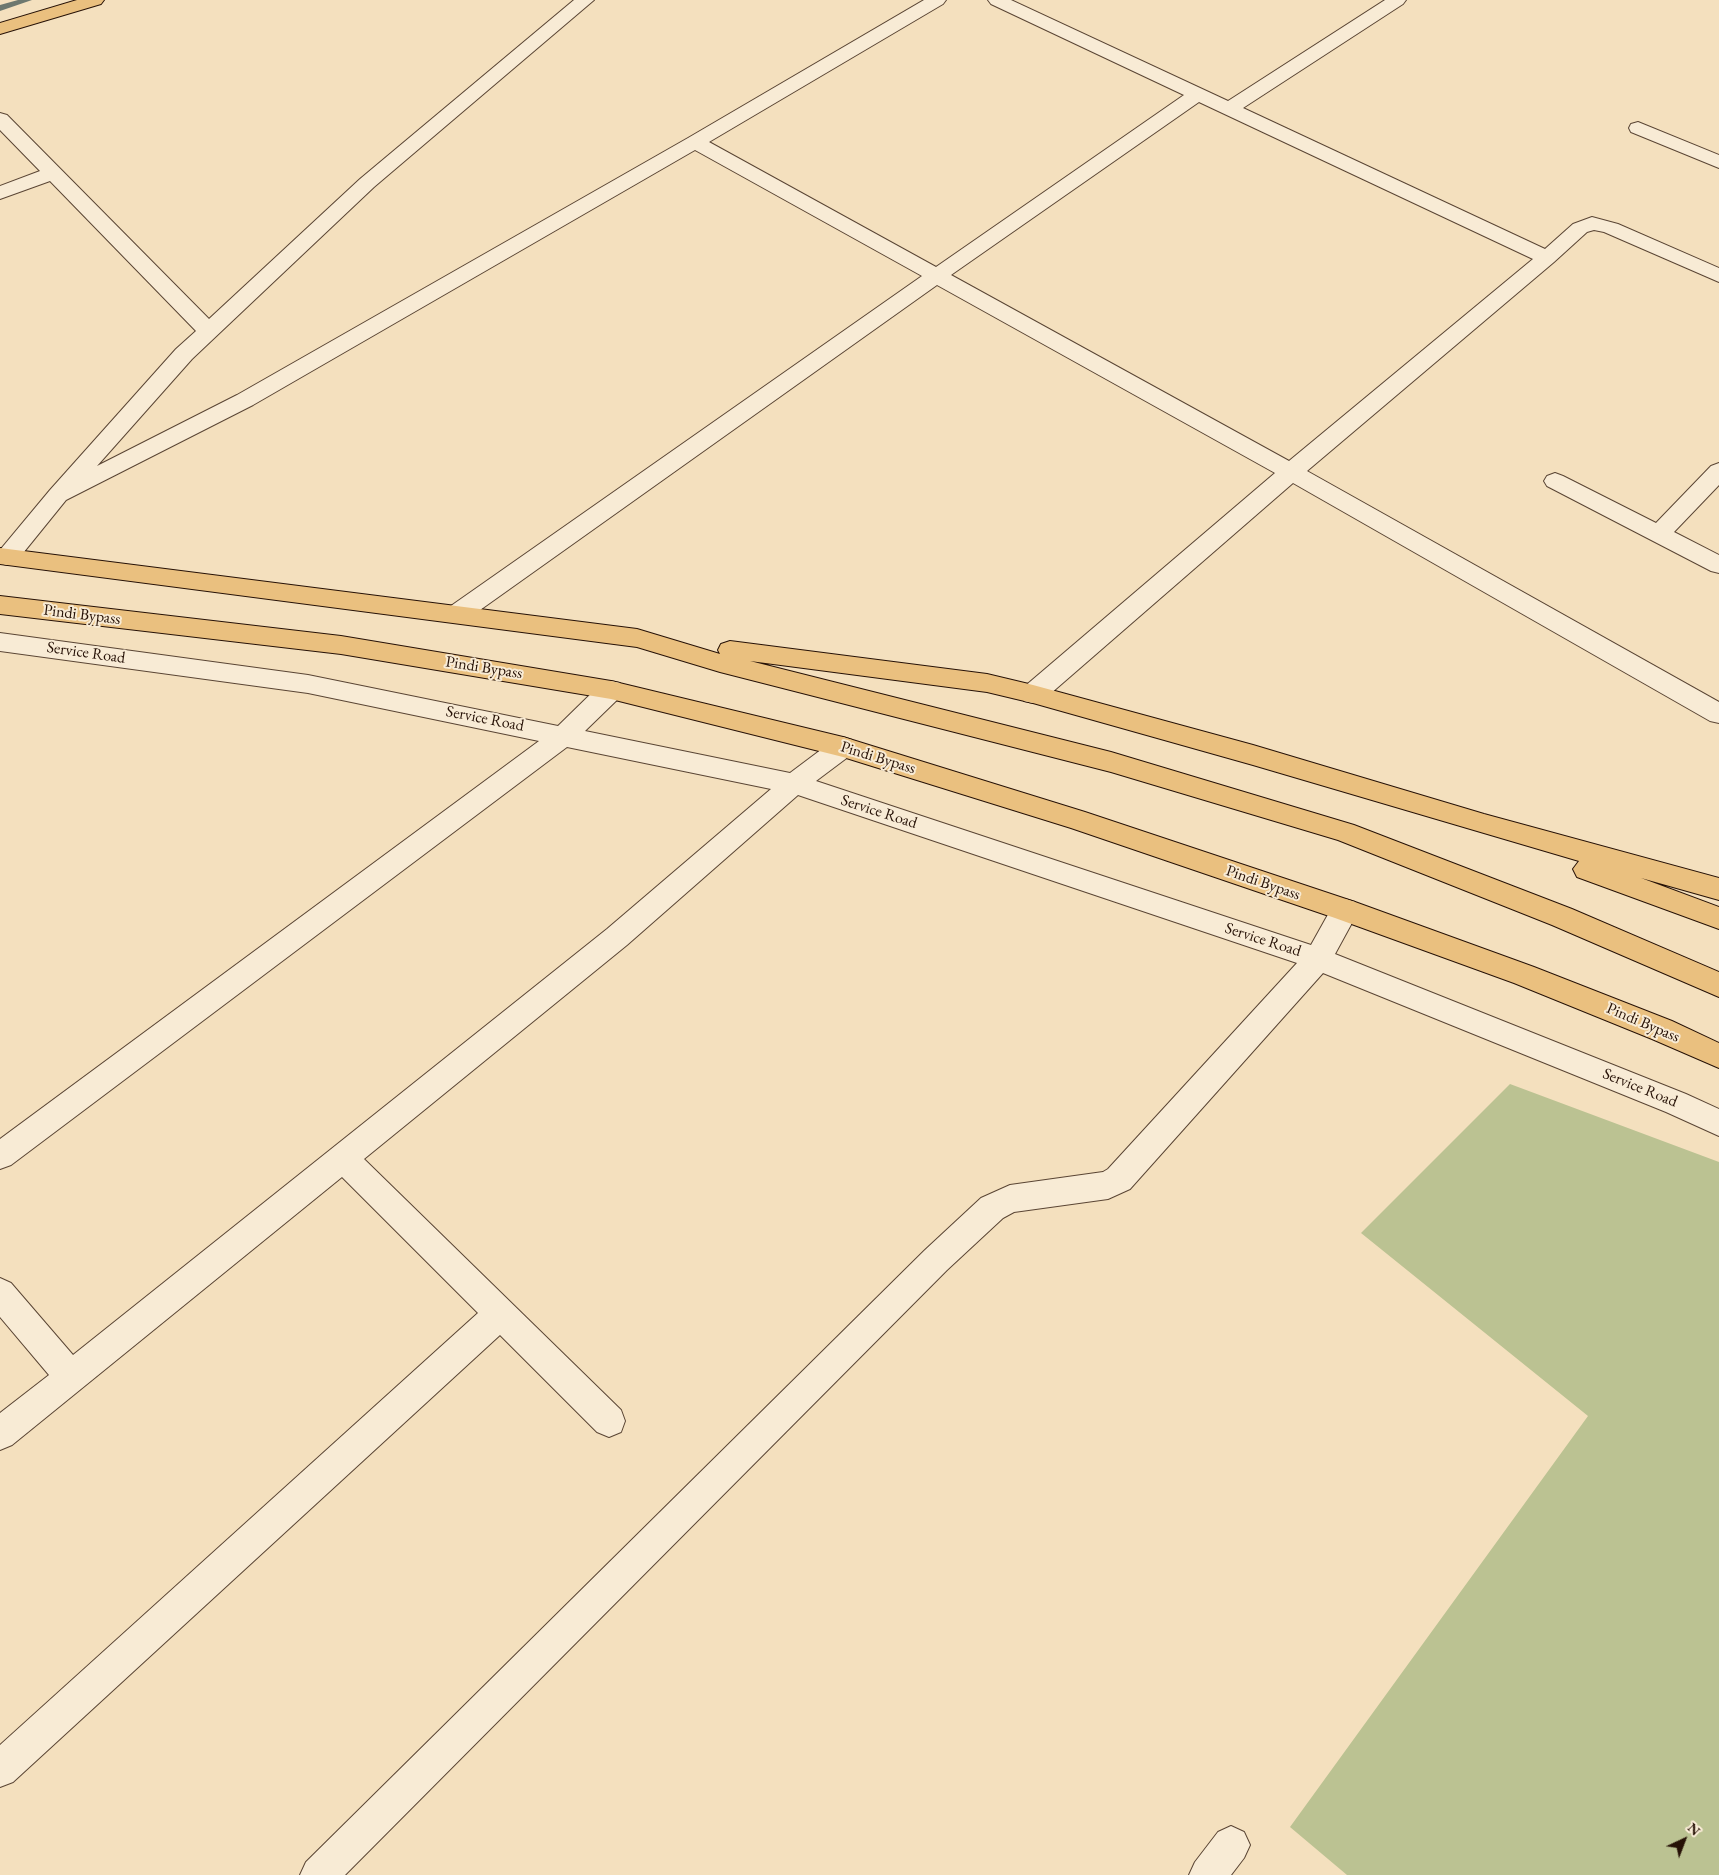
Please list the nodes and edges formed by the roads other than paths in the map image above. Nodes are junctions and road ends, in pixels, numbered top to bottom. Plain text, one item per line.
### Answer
1 (95, 0) edge
2 (585, 0) edge
3 (937, 0) edge
4 (997, 0) edge
5 (1396, 0) edge
6 (0, 29) edge
7 (1198, 94) junction
8 (1229, 109) junction
9 (0, 119) edge
10 (1638, 128) dead end
11 (695, 142) junction
12 (1719, 162) edge
13 (53, 173) junction
14 (0, 193) edge
15 (1548, 258) junction
16 (936, 276) junction
17 (1719, 276) edge
18 (209, 332) junction
19 (1719, 471) edge
20 (1291, 472) junction
21 (1555, 481) dead end
22 (58, 495) junction
23 (1659, 534) junction
24 (3, 557) edge
25 (1719, 565) edge
26 (0, 605) edge
27 (457, 614) junction
28 (637, 638) junction
29 (0, 642) edge
30 (611, 690) junction
31 (1033, 694) junction
32 (1719, 714) edge
33 (565, 735) junction
34 (843, 747) junction
35 (794, 784) junction
36 (1484, 824) junction
37 (1719, 889) edge
38 (1344, 910) junction
39 (1719, 918) edge
40 (1318, 959) junction
41 (1719, 985) edge
42 (1719, 1056) edge
43 (1719, 1123) edge
44 (0, 1156) edge
45 (343, 1158) junction
46 (0, 1293) edge
47 (500, 1314) junction
48 (71, 1376) junction
49 (608, 1421) dead end
50 (0, 1434) edge
51 (0, 1769) edge
52 (1231, 1845) dead end
53 (319, 1875) edge
54 (1208, 1875) edge

1 - 6 main road
2 - 18 street
3 - 11 street
4 - 7 street
5 - 8 street
7 - 8 street
7 - 16 street
8 - 15 street
9 - 13 street
10 - 12 street
11 - 16 street
11 - 22 street
13 - 14 street
13 - 18 street
15 - 17 street
15 - 20 street
16 - 20 street
16 - 27 street
18 - 22 street
19 - 23 street
20 - 31 street
20 - 32 street
21 - 23 street
22 - 24 street
23 - 25 street
24 - 27 main road
26 - 30 main road, Pindi Bypass
27 - 28 main road
28 - 31 main road
28 - 41 main road
29 - 33 street, Service Road
30 - 33 street
30 - 34 main road, Pindi Bypass
31 - 36 main road
33 - 35 street, Service Road
33 - 44 street
34 - 35 street
34 - 38 main road, Pindi Bypass
35 - 40 street, Service Road
35 - 45 street
36 - 37 main road
36 - 39 main road
38 - 40 street
38 - 42 main road, Pindi Bypass
40 - 43 street, Service Road
40 - 53 street
45 - 47 street
45 - 48 street
46 - 48 street
47 - 49 street
47 - 51 street
48 - 50 street
52 - 54 street

